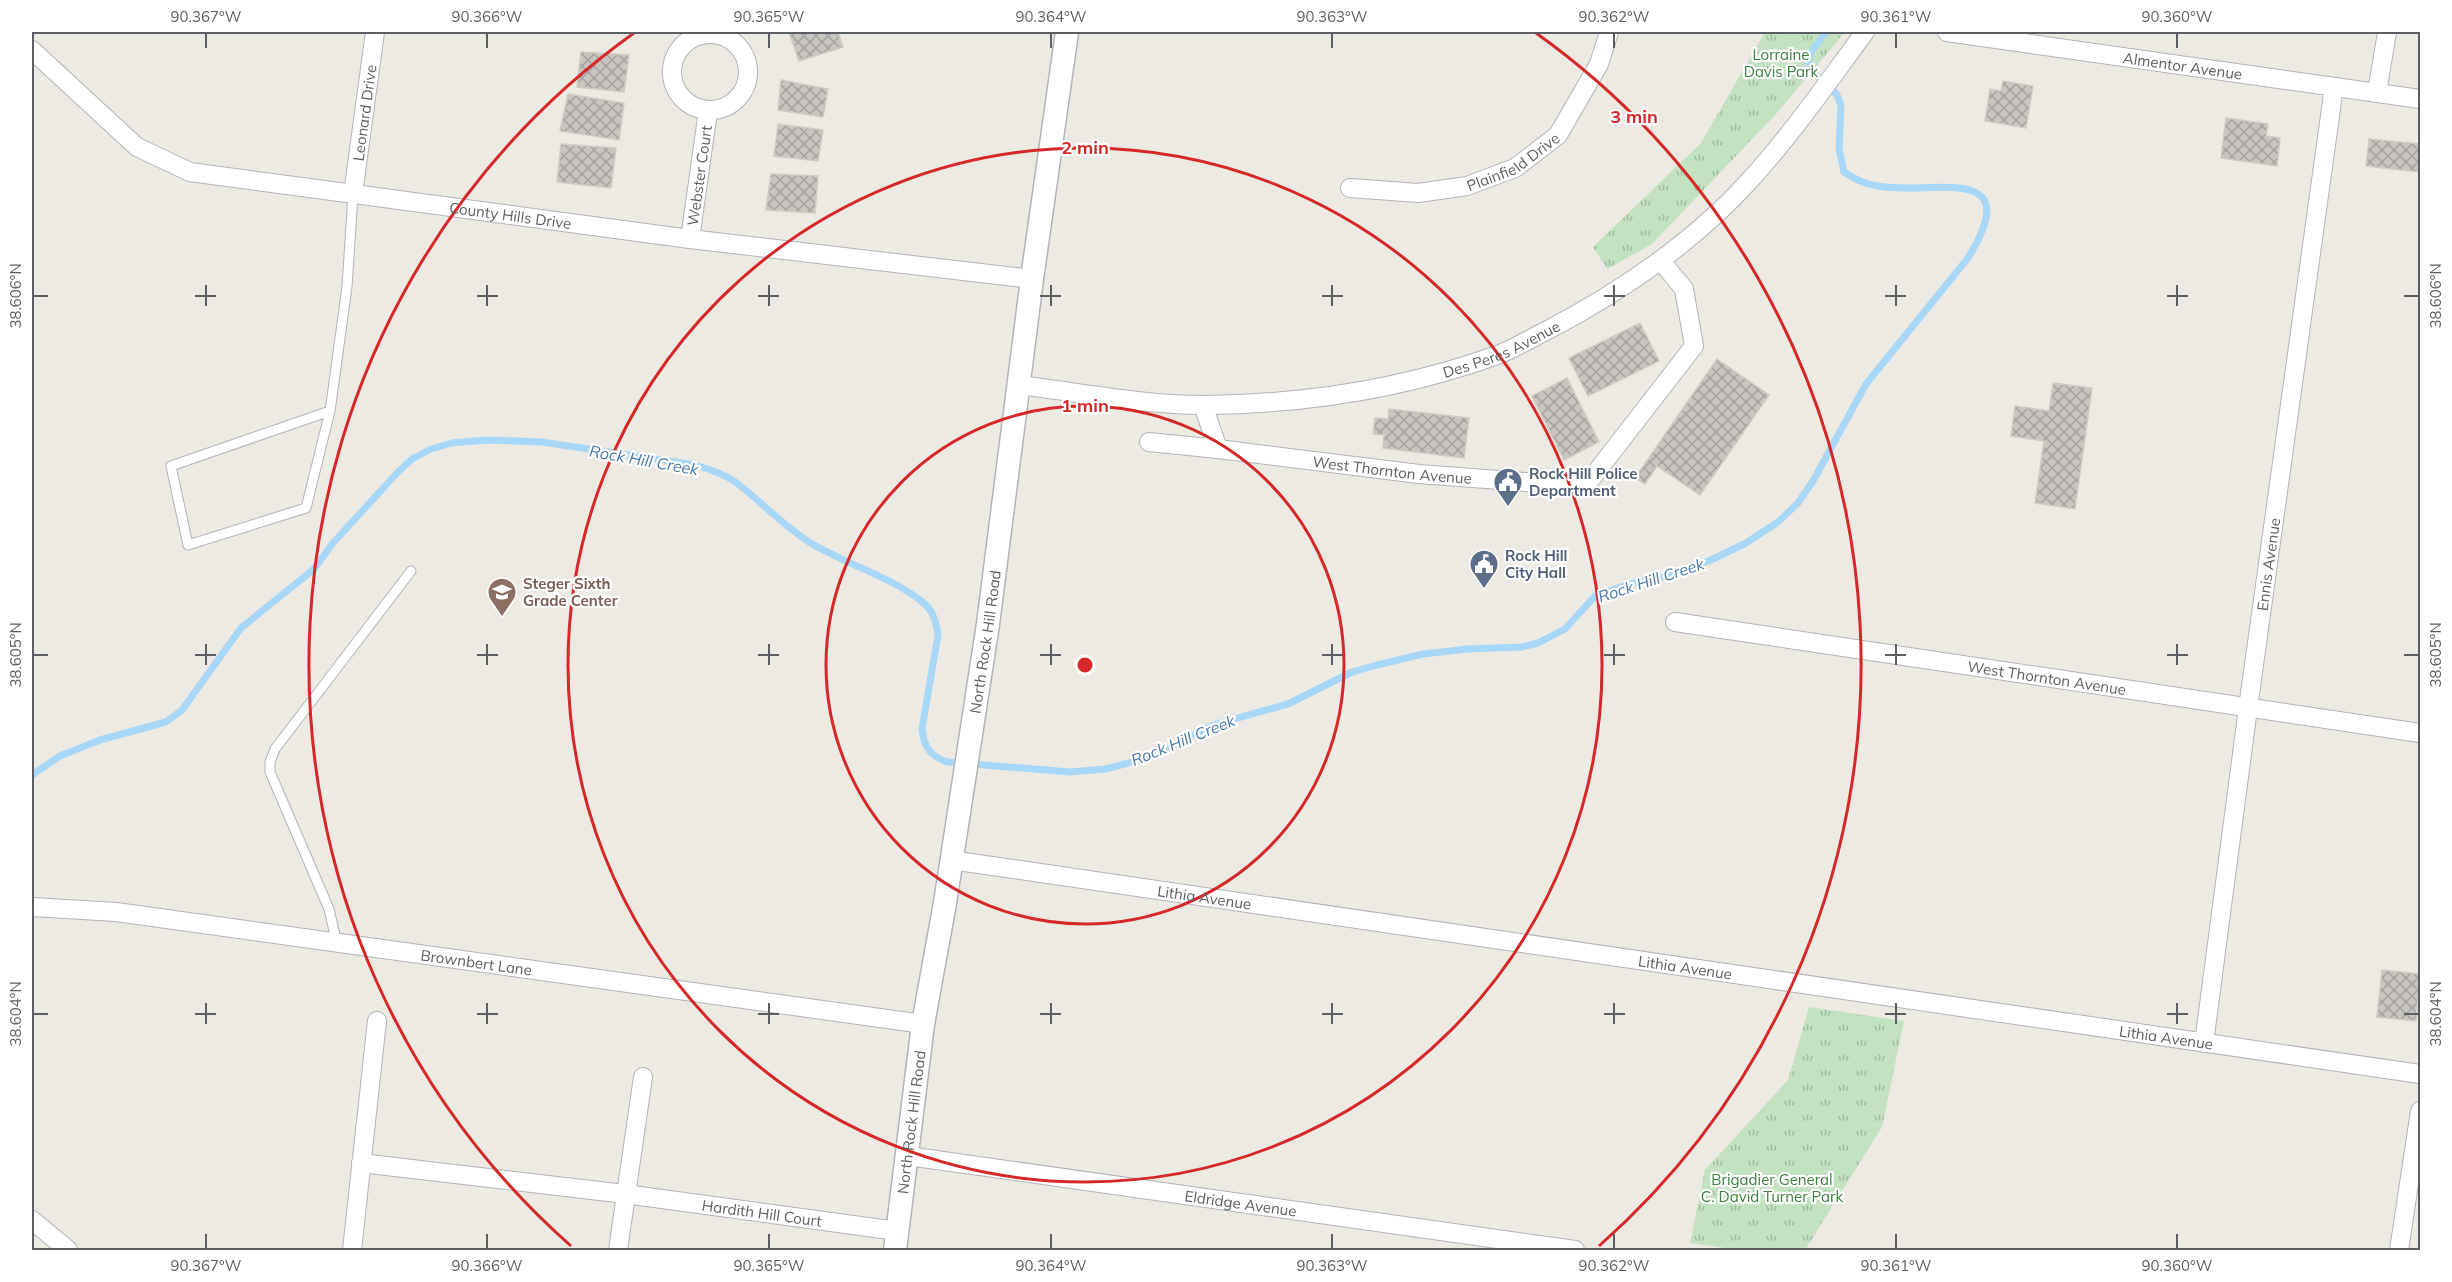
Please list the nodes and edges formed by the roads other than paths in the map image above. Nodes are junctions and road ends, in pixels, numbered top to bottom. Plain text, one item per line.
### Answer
1 (375, 32) edge
2 (1067, 32) edge
3 (1609, 32) edge
4 (1865, 32) edge
5 (1947, 32) edge
6 (2387, 32) edge
7 (32, 50) edge
8 (2334, 87) junction
9 (2377, 93) junction
10 (2421, 99) edge
11 (708, 111) junction
12 (1350, 188) dead end
13 (353, 194) junction
14 (690, 239) junction
15 (1660, 261) junction
16 (1032, 279) junction
17 (1018, 385) junction
18 (1203, 405) junction
19 (330, 411) junction
20 (1149, 442) dead end
21 (1218, 449) junction
22 (411, 570) dead end
23 (1675, 622) dead end
24 (2248, 708) junction
25 (2421, 733) edge
26 (951, 860) junction
27 (32, 907) edge
28 (337, 944) junction
29 (377, 1021) dead end
30 (923, 1024) junction
31 (2205, 1043) junction
32 (2421, 1074) edge
33 (643, 1077) dead end
34 (2421, 1111) edge
35 (908, 1156) junction
36 (361, 1163) junction
37 (625, 1194) junction
38 (32, 1220) edge
39 (896, 1241) edge
40 (68, 1251) edge
41 (352, 1251) edge
42 (618, 1251) edge
43 (1575, 1251) edge
44 (2399, 1251) edge

1 - 13 street, Leonard Drive
2 - 16 street, North Rock Hill Road
3 - 12 street, Plainfield Drive
4 - 15 street, Des Peres Avenue
5 - 8 street, Almentor Avenue
6 - 9 street
7 - 13 street, County Hills Drive
8 - 9 street, Almentor Avenue
8 - 24 street, Ennis Avenue
9 - 10 street, Almentor Avenue
11 - 11 street
11 - 14 street, Webster Court
13 - 14 street, County Hills Drive
13 - 19 lane
14 - 16 street, County Hills Drive
15 - 18 street, Des Peres Avenue
15 - 21 street, West Thornton Avenue
16 - 17 street, North Rock Hill Road
17 - 18 street, Des Peres Avenue
17 - 26 street, North Rock Hill Road
18 - 21 street
19 - 19 lane
20 - 21 street, West Thornton Avenue
22 - 28 lane
23 - 24 street, West Thornton Avenue
24 - 25 street, West Thornton Avenue
24 - 31 street, Ennis Avenue
26 - 30 street, North Rock Hill Road
26 - 31 street, Lithia Avenue
27 - 28 street, Brownbert Lane
28 - 30 street, Brownbert Lane
29 - 36 street
30 - 35 street, North Rock Hill Road
31 - 32 street, Lithia Avenue
33 - 37 street
34 - 44 street
35 - 39 street, North Rock Hill Road
35 - 43 street, Eldridge Avenue
36 - 37 street, Hardith Hill Court
36 - 41 street
37 - 39 street, Hardith Hill Court
37 - 42 street
38 - 40 street

